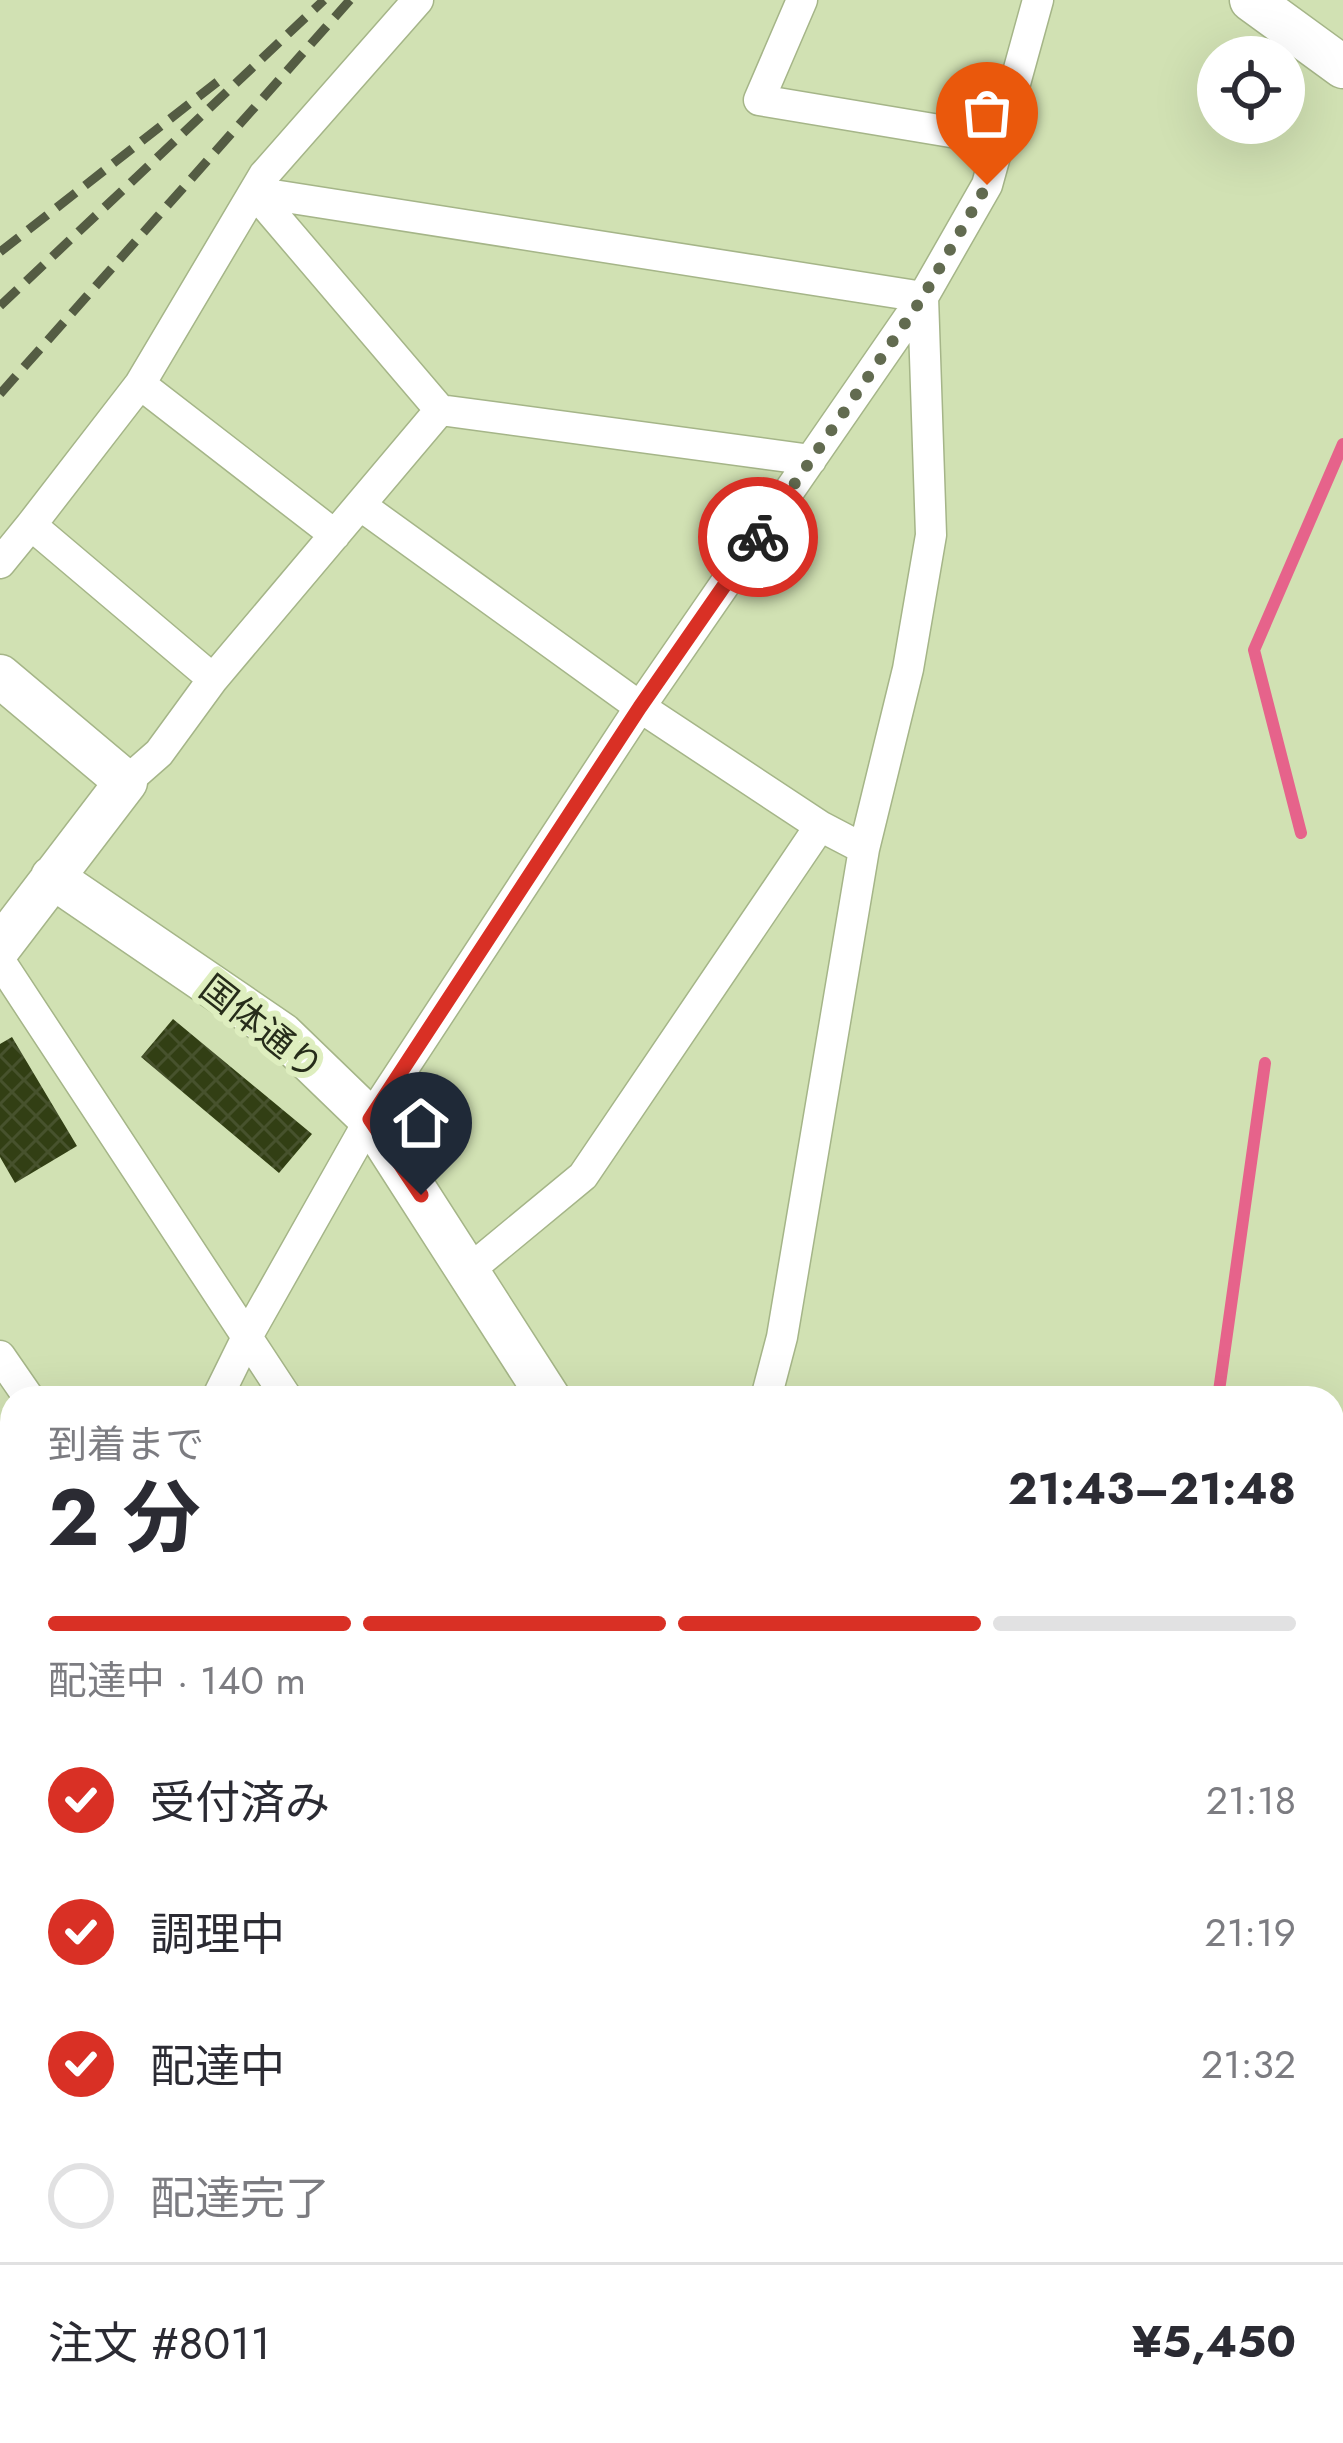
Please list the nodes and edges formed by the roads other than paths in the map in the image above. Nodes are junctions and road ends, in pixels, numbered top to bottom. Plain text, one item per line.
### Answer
1 (418, 0) edge
2 (802, 0) edge
3 (1038, 0) edge
4 (1251, 0) edge
5 (1343, 68) edge
6 (999, 140) junction
7 (254, 192) junction
8 (923, 297) junction
9 (140, 384) junction
10 (440, 410) junction
11 (811, 460) junction
12 (360, 505) junction
13 (31, 525) junction
14 (335, 535) junction
15 (0, 563) edge
16 (0, 676) edge
17 (213, 679) junction
18 (640, 707) junction
19 (126, 782) junction
20 (820, 826) junction
21 (864, 849) junction
22 (52, 877) junction
23 (0, 947) edge
24 (0, 961) edge
25 (370, 1119) junction
26 (468, 1271) junction
27 (248, 1335) junction
28 (0, 1356) edge
29 (21, 1386) edge
30 (223, 1386) edge
31 (280, 1386) edge
32 (541, 1386) edge
33 (769, 1386) edge

1 - 7 street
2 - 6 street
3 - 6 street
4 - 5 main road
6 - 8 street
7 - 8 street
7 - 9 street
7 - 10 street
8 - 11 street
8 - 21 street
9 - 13 street
9 - 14 street
10 - 11 street
10 - 12 street
11 - 18 street
12 - 14 street
12 - 18 street
13 - 15 street
13 - 17 street
14 - 17 street
16 - 19 main road
17 - 19 street
18 - 20 street
18 - 25 street
19 - 22 main road
20 - 21 street
20 - 26 street
21 - 33 street
22 - 23 main road
22 - 25 main road, 国体通り
24 - 27 street
25 - 26 main road, 国体通り
25 - 27 street
26 - 32 main road, 国体通り
27 - 30 street
27 - 31 street
28 - 29 street

